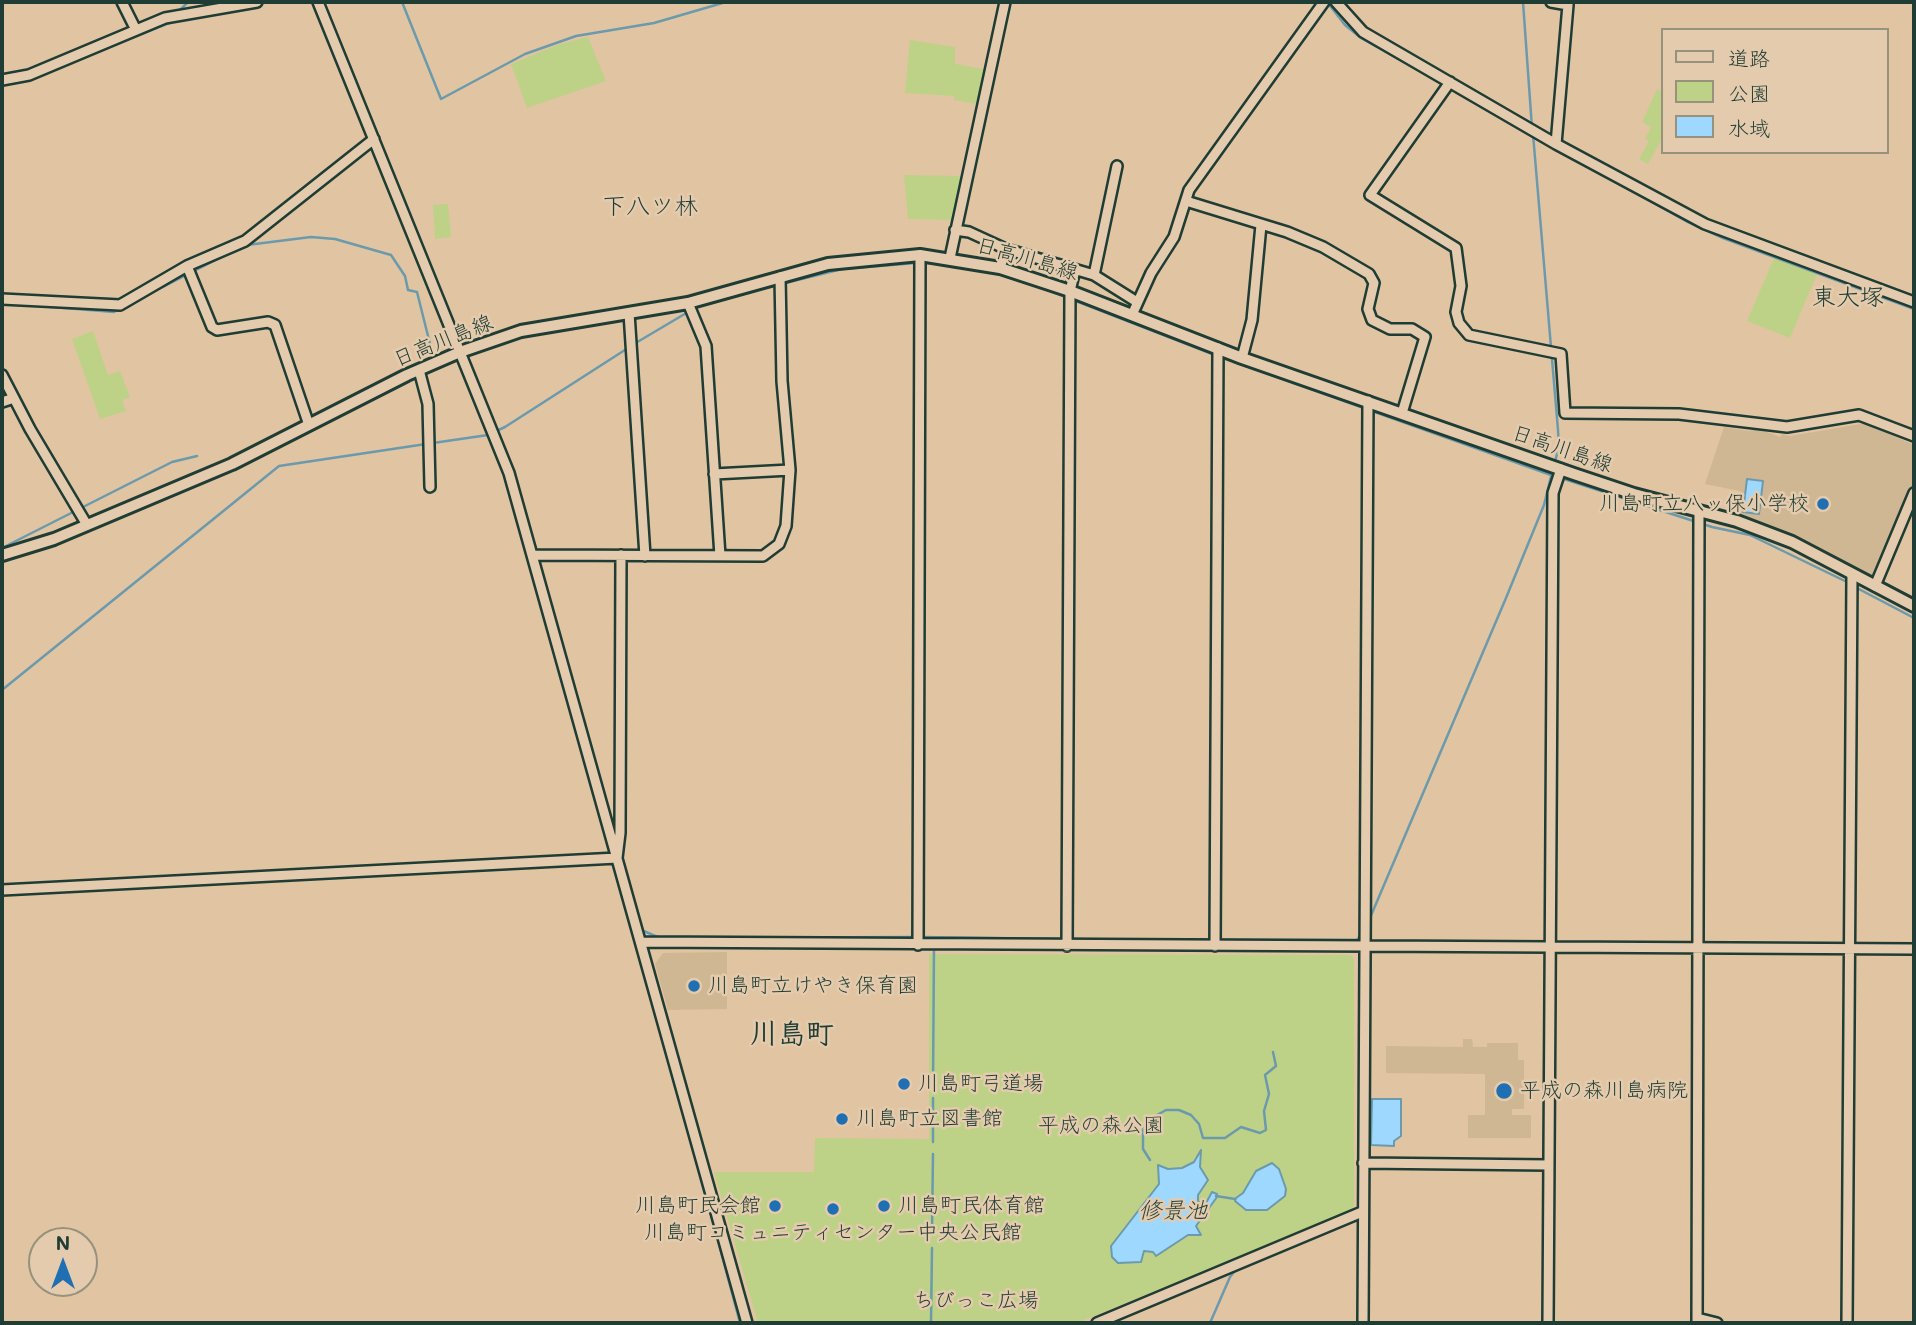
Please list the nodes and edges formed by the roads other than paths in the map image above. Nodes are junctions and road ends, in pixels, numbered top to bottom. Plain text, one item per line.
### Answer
1 (122, 2) edge
2 (257, 2) edge
3 (318, 2) edge
4 (1005, 2) edge
5 (1324, 2) edge
6 (1336, 2) edge
7 (1551, 2) edge
8 (241, 3) edge
9 (136, 30) junction
10 (2, 80) edge
11 (1450, 82) junction
12 (373, 139) junction
13 (1556, 144) junction
14 (1117, 166) dead end
15 (1186, 201) junction
16 (1261, 225) junction
17 (955, 230) junction
18 (1006, 249) junction
19 (920, 256) junction
20 (950, 258) junction
21 (187, 266) junction
22 (1000, 268) junction
23 (1075, 270) junction
24 (1094, 275) junction
25 (780, 277) junction
26 (1070, 291) junction
27 (2, 299) edge
28 (1138, 302) junction
29 (1914, 302) edge
30 (688, 303) junction
31 (629, 313) junction
32 (1132, 315) junction
33 (1218, 348) junction
34 (460, 352) junction
35 (1242, 358) junction
36 (419, 370) junction
37 (2, 374) edge
38 (14, 398) junction
39 (1368, 401) junction
40 (2, 402) edge
41 (1402, 413) junction
42 (309, 425) junction
43 (1914, 436) edge
44 (1561, 469) junction
45 (790, 470) junction
46 (714, 474) junction
47 (430, 487) dead end
48 (1914, 493) edge
49 (1699, 512) junction
50 (87, 525) junction
51 (2, 555) edge
52 (535, 555) junction
53 (621, 555) junction
54 (645, 556) junction
55 (719, 556) junction
56 (1852, 574) junction
57 (1875, 586) junction
58 (1914, 606) edge
59 (617, 858) junction
60 (2, 890) edge
61 (643, 942) junction
62 (918, 945) junction
63 (1067, 946) junction
64 (1215, 946) junction
65 (1365, 947) junction
66 (1550, 947) junction
67 (1699, 948) junction
68 (1914, 949) edge
69 (1848, 950) junction
70 (1363, 1163) junction
71 (1548, 1165) junction
72 (1362, 1212) junction
73 (1697, 1321) edge
74 (747, 1323) edge
75 (1097, 1323) edge
76 (1363, 1323) edge
77 (1548, 1323) edge
78 (1717, 1323) edge
79 (1847, 1323) edge

1 - 9 street
2 - 8 street
3 - 12 street
4 - 17 street
5 - 15 street
6 - 11 street
7 - 13 street
8 - 9 street
9 - 10 street
11 - 13 street
11 - 43 street
12 - 21 street
12 - 34 street
13 - 29 street
14 - 24 street
15 - 16 street
15 - 28 street
16 - 35 street
16 - 41 street
17 - 18 street
17 - 20 street
18 - 22 street
18 - 23 street
19 - 20 main road, 日高川島線
19 - 25 main road, 日高川島線
19 - 62 street
20 - 22 main road, 日高川島線
21 - 27 street
21 - 42 street
22 - 26 main road, 日高川島線
23 - 24 street
23 - 26 street
24 - 28 street
25 - 30 main road, 日高川島線
25 - 45 street
26 - 32 main road, 日高川島線
26 - 63 street
28 - 32 street
30 - 31 main road, 日高川島線
30 - 46 street
31 - 34 main road, 日高川島線
31 - 54 street
32 - 33 main road, 日高川島線
33 - 35 main road, 日高川島線
33 - 64 street
34 - 36 main road, 日高川島線
34 - 52 street
35 - 39 main road, 日高川島線
36 - 42 main road, 日高川島線
36 - 47 street
37 - 38 street
38 - 40 street
38 - 50 street
39 - 41 main road, 日高川島線
39 - 65 street
41 - 44 main road, 日高川島線
42 - 50 main road, 日高川島線
44 - 49 main road, 日高川島線
44 - 66 street
45 - 46 street
45 - 55 street
46 - 55 street
48 - 57 street
49 - 56 main road, 日高川島線
49 - 67 street
50 - 51 main road, 日高川島線
52 - 53 street
52 - 59 street
53 - 54 street
53 - 59 street
54 - 55 street
56 - 57 main road, 日高川島線
56 - 69 street
57 - 58 main road, 日高川島線
59 - 60 street
59 - 61 street
61 - 62 street
61 - 74 street
62 - 63 street
63 - 64 street
64 - 65 street
65 - 66 street
65 - 70 street
66 - 67 street
66 - 71 street
67 - 69 street
67 - 73 street
68 - 69 street
69 - 79 street
70 - 71 street
70 - 72 street
71 - 77 street
72 - 75 street
72 - 76 street
73 - 78 street

